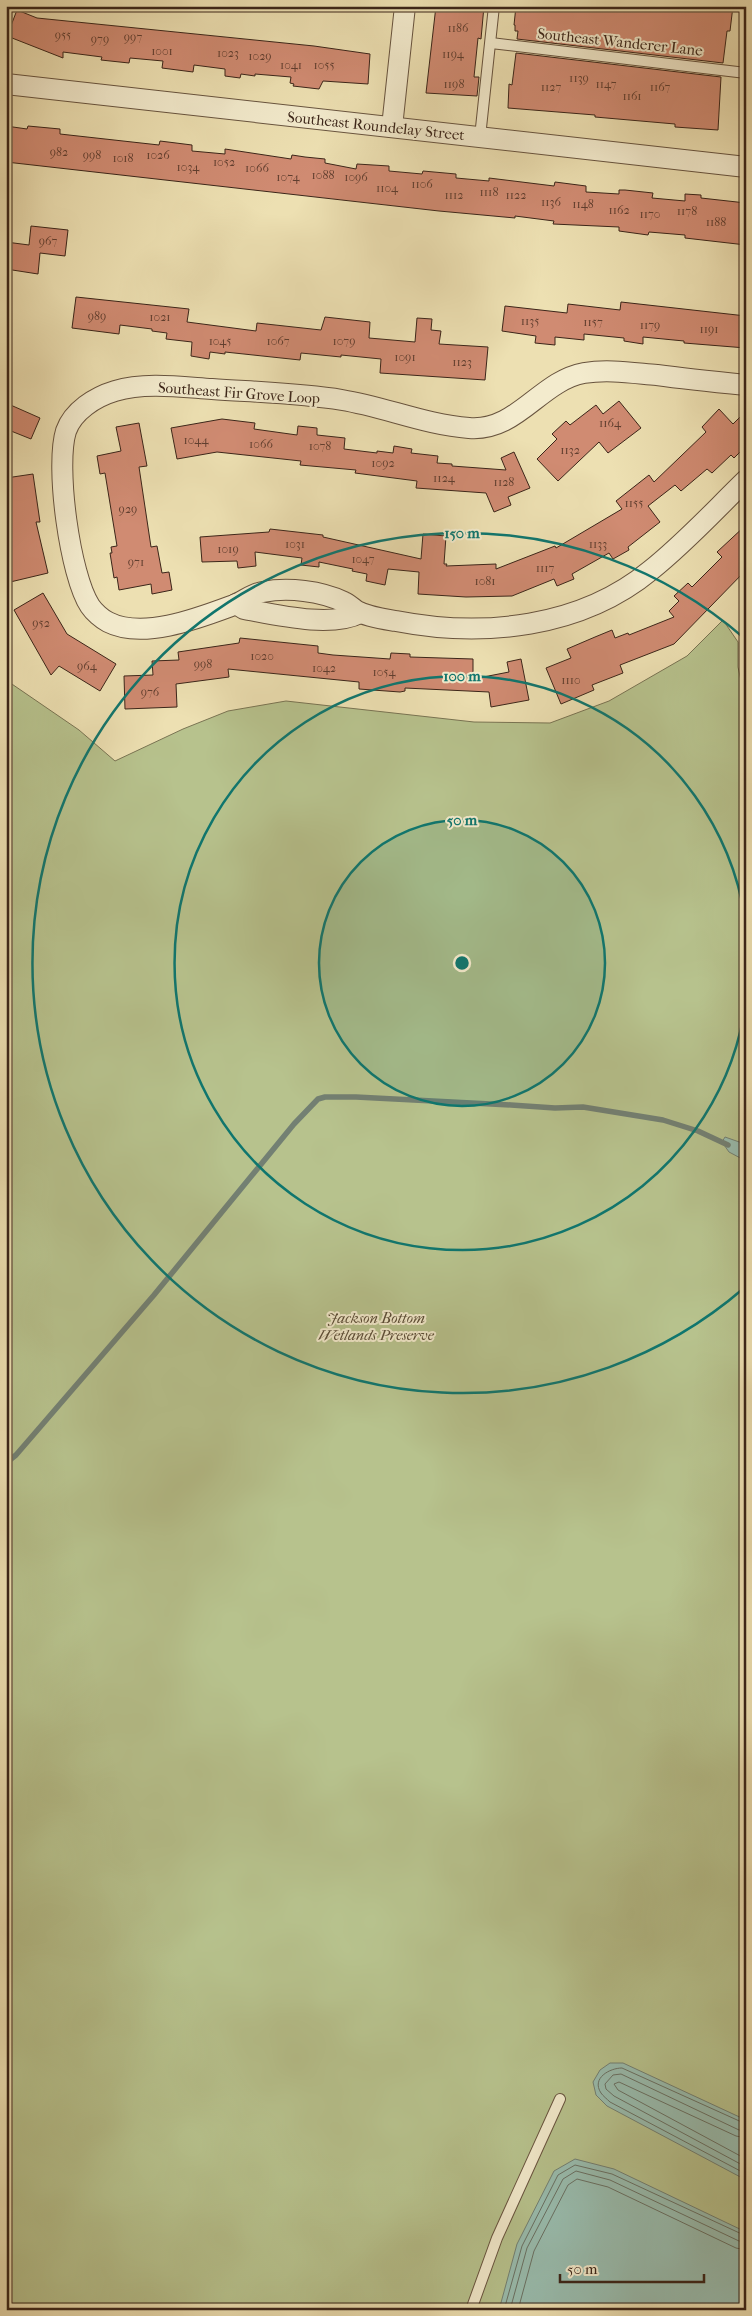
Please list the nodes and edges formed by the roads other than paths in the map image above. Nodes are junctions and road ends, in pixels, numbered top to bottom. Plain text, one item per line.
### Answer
1 (406, 6) edge
2 (494, 6) edge
3 (491, 43) junction
4 (746, 73) edge
5 (6, 84) edge
6 (392, 127) junction
7 (480, 137) junction
8 (745, 161) edge
9 (746, 385) edge
10 (746, 480) edge
11 (560, 2099) dead end
12 (471, 2310) edge

1 - 6 street
2 - 3 lane
3 - 4 lane, Southeast Wanderer Lane
3 - 7 lane
5 - 6 street, Southeast Roundelay Street
6 - 7 street, Southeast Roundelay Street
7 - 8 street, Southeast Roundelay Street
9 - 10 street, Southeast Fir Grove Loop
11 - 12 lane

